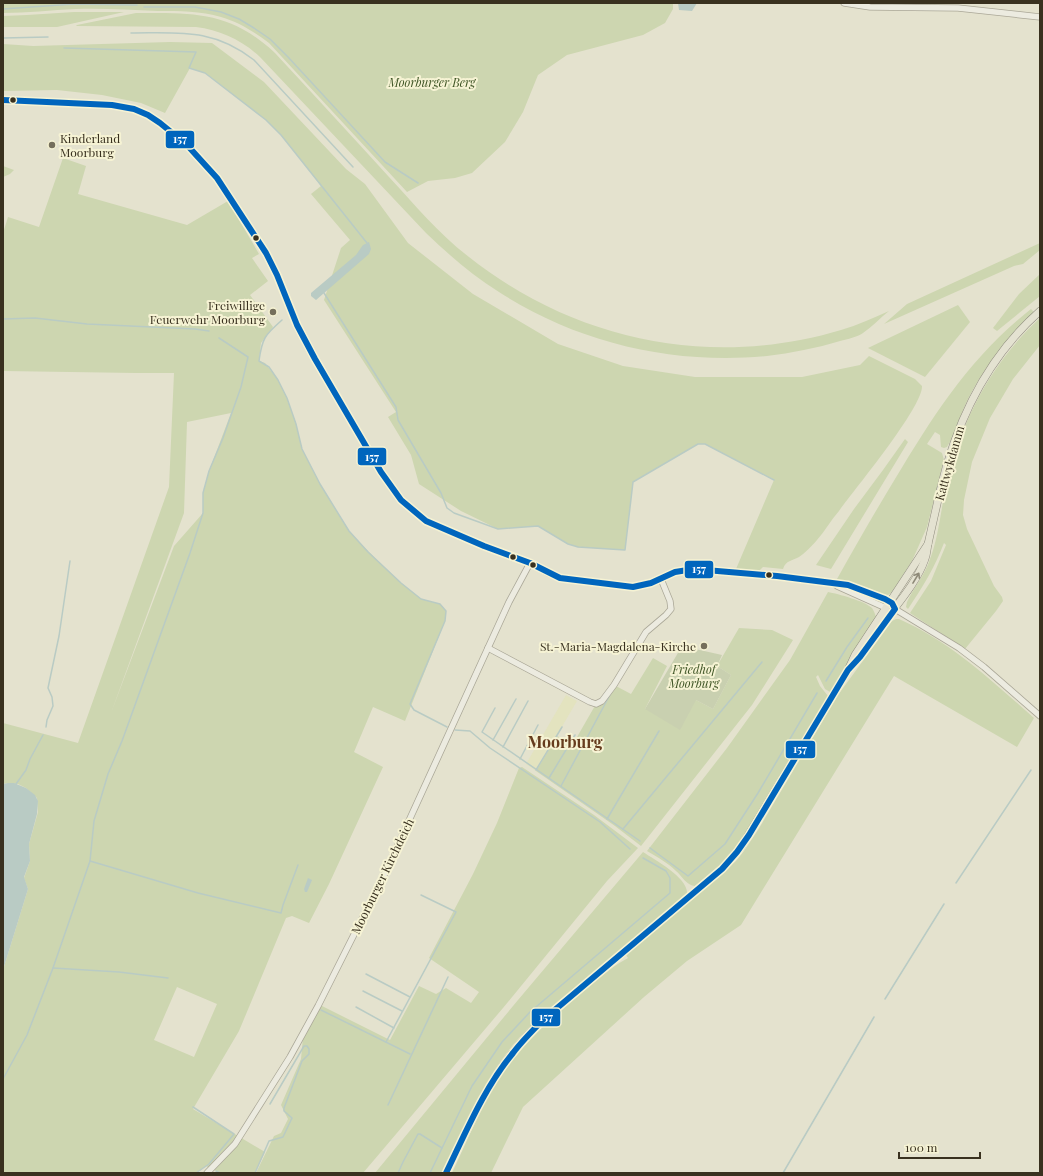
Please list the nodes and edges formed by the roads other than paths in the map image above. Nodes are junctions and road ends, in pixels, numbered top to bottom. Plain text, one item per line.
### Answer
1 (844, 3) edge
2 (1040, 17) edge
3 (3, 100) edge
4 (1040, 311) edge
5 (928, 544) junction
6 (530, 563) junction
7 (660, 578) junction
8 (888, 605) junction
9 (895, 609) junction
10 (488, 648) junction
11 (848, 670) junction
12 (1040, 716) edge
13 (207, 1173) edge
14 (446, 1173) edge

1 - 2 street
3 - 6 street
4 - 5 main road, Kattwykdamm
5 - 8 main road, Kattwykdamm
9 -> 5 main road, Kattwykdamm
6 - 7 street
6 - 10 street, Moorburger Kirchdeich
7 - 8 street
7 - 10 street
8 - 9 main road
8 - 11 main road, Kattwykdamm
9 - 11 main road, Kattwykdamm
9 - 12 street
10 - 13 street, Moorburger Kirchdeich
11 - 14 main road

